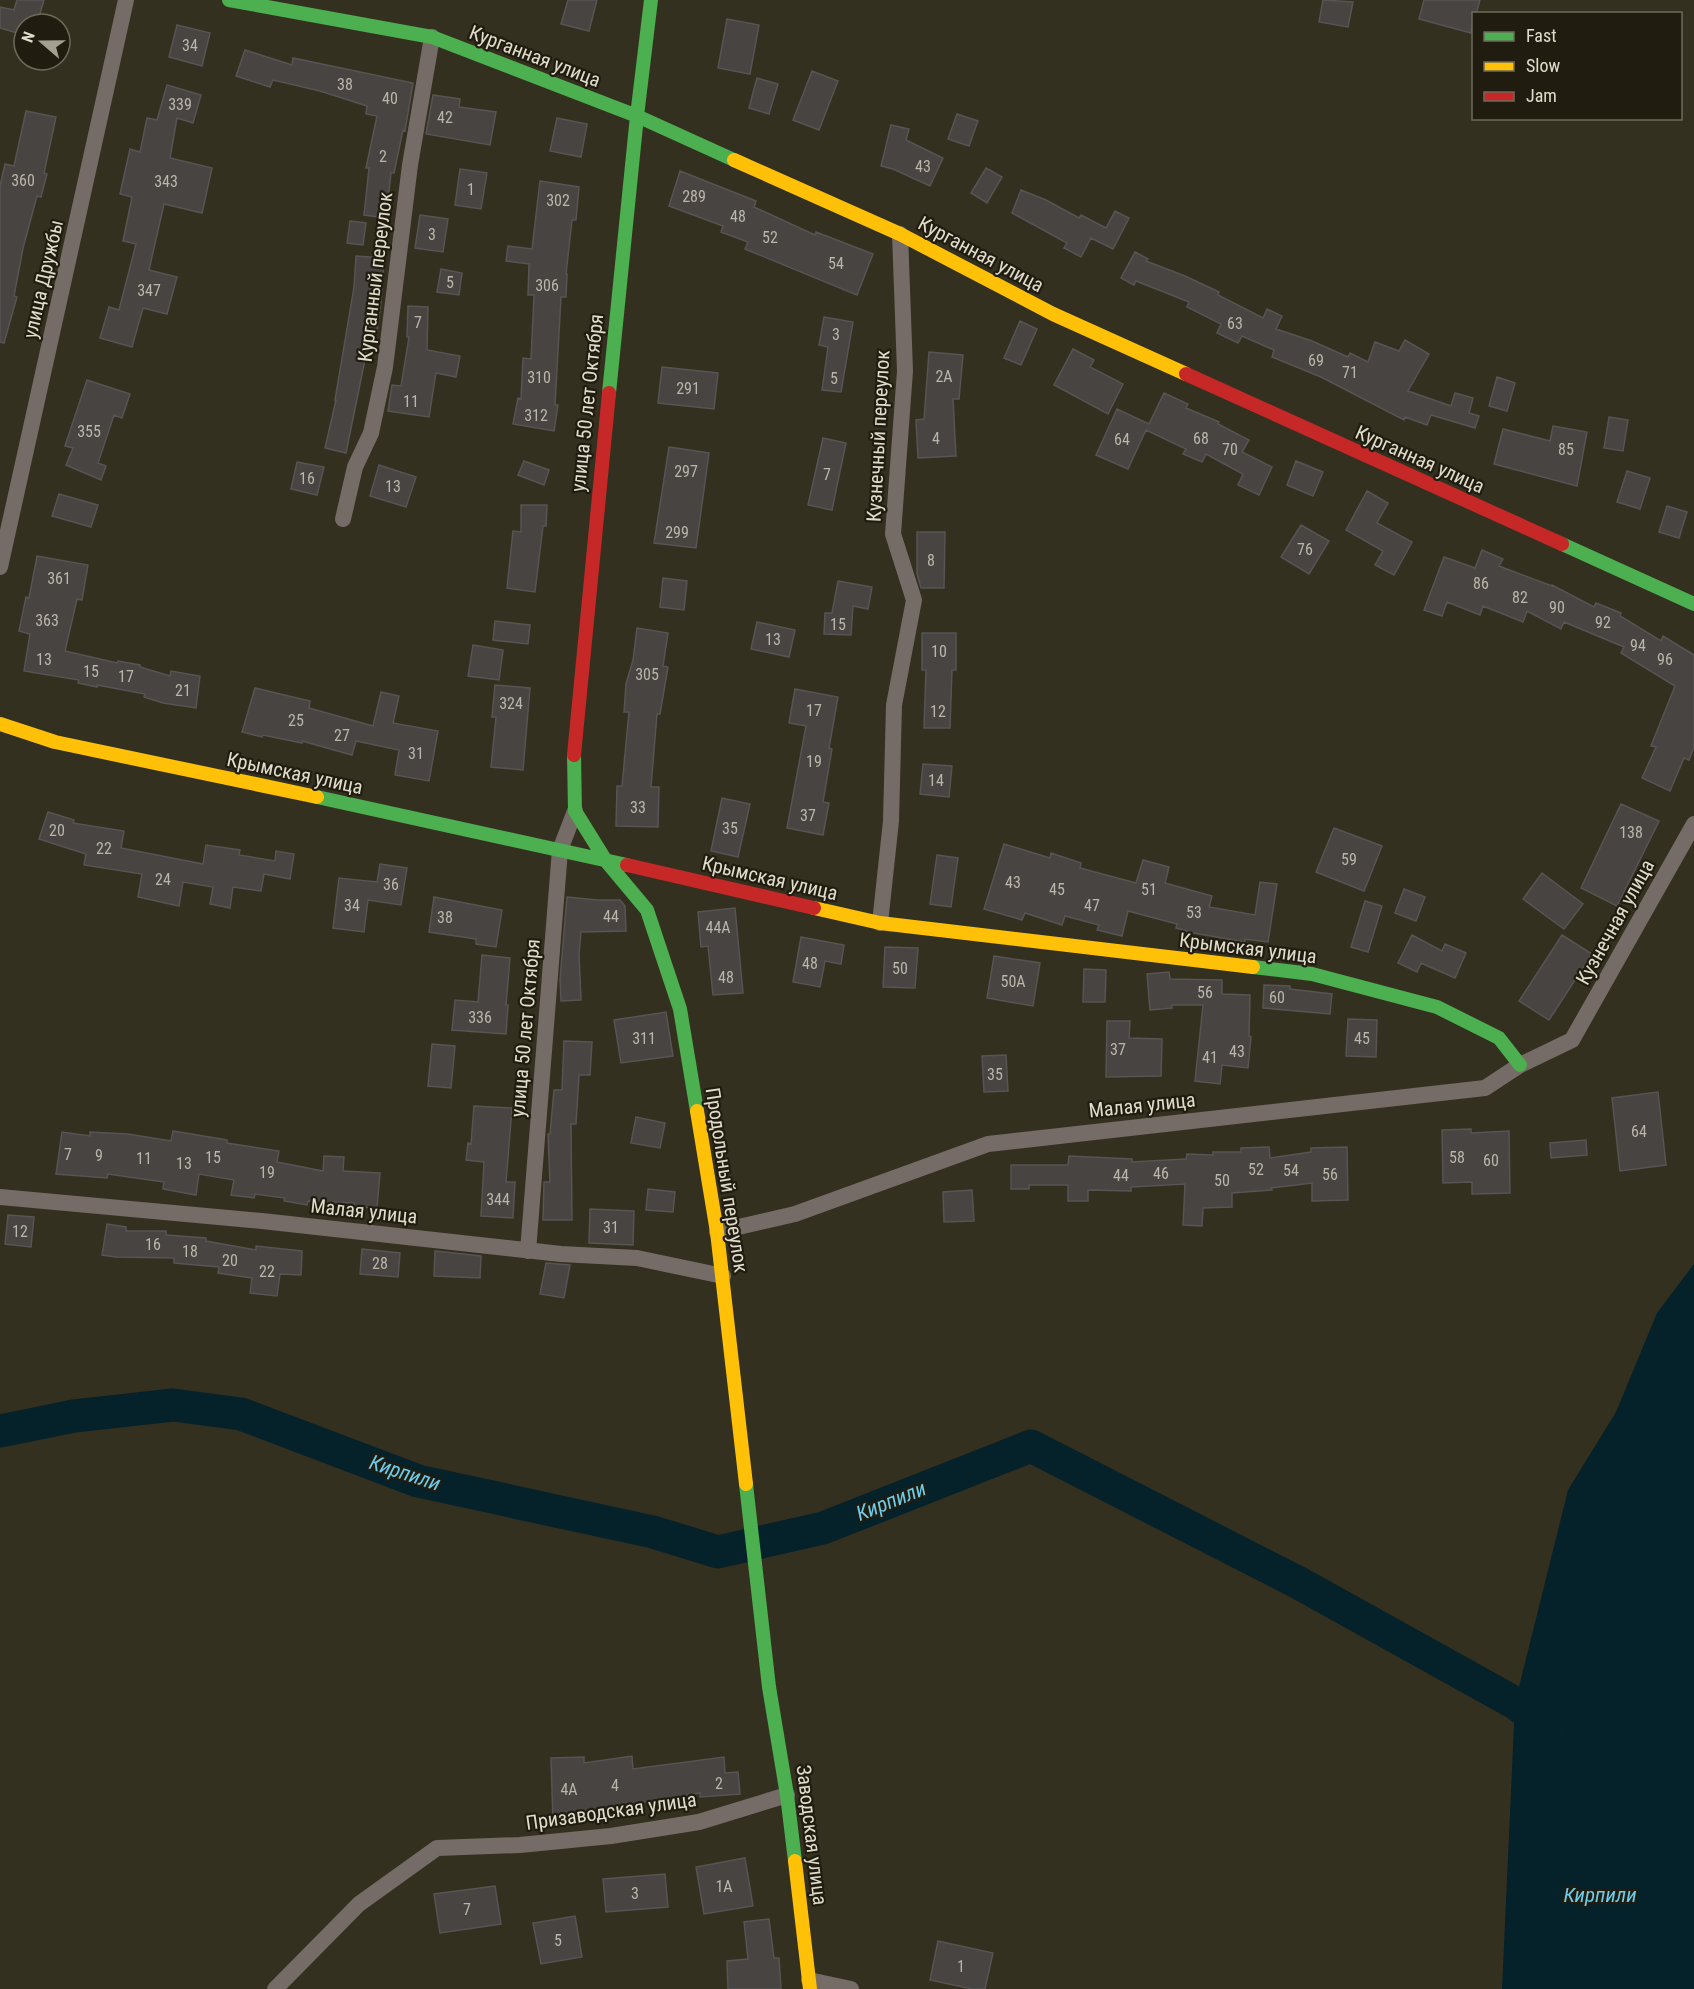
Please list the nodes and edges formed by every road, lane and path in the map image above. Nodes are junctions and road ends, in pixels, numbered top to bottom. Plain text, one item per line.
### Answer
1 (126, 0) edge
2 (230, 0) edge
3 (651, 0) edge
4 (432, 37) junction
5 (637, 116) junction
6 (900, 234) junction
7 (343, 519) dead end
8 (0, 567) edge
9 (1694, 604) edge
10 (0, 724) edge
11 (575, 811) junction
12 (1694, 824) edge
13 (560, 850) junction
14 (606, 861) junction
15 (880, 923) junction
16 (1572, 1040) joint
17 (1520, 1065) junction
18 (0, 1197) edge
19 (717, 1232) junction
20 (528, 1251) junction
21 (723, 1276) junction
22 (769, 1687) joint
23 (788, 1795) junction
24 (810, 1984) edge
25 (275, 1989) edge
26 (851, 1989) edge

1 - 8 street, улица Дружбы
2 - 4 street, Курганная улица
3 - 5 street, улица 50 лет Октября
4 - 5 street, Курганная улица
4 - 7 street, Курганный переулок
5 - 6 street, Курганная улица
5 - 11 street, улица 50 лет Октября
6 - 9 street, Курганная улица
6 - 15 street, Кузнечный переулок
10 - 13 street, Крымская улица
11 - 13 street, улица 50 лет Октября
11 - 14 street
12 - 16 street, Кузнечная улица
13 - 14 street, Крымская улица
13 - 20 street, улица 50 лет Октября
14 - 15 street, Крымская улица
14 - 19 street, Продольный переулок
15 - 17 street, Крымская улица
16 - 17 street, Малая улица
17 - 19 street, Малая улица
18 - 20 street, Малая улица
19 - 21 street, Продольный переулок
20 - 21 street, Малая улица
21 - 22 street, Продольный переулок
22 - 23 street, Заводская улица
23 - 24 street, Заводская улица
23 - 25 street, Призаводская улица
24 - 26 street

